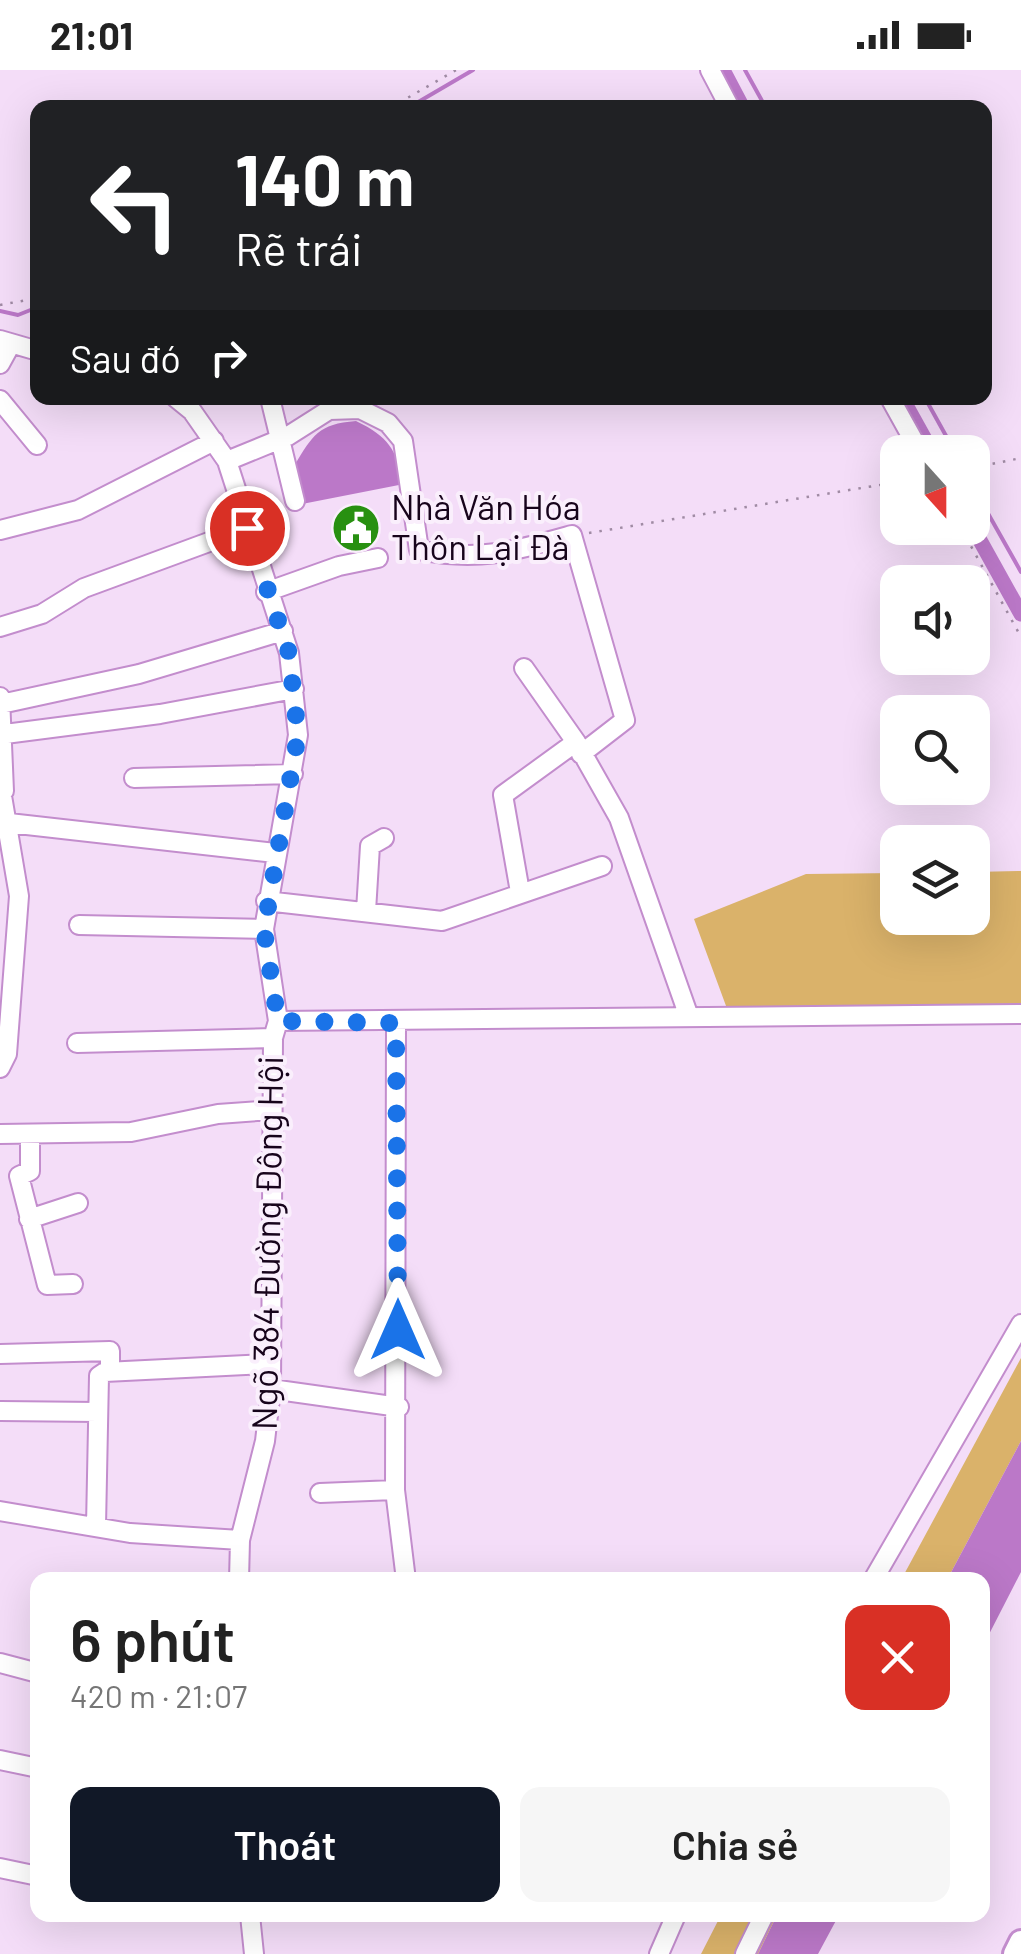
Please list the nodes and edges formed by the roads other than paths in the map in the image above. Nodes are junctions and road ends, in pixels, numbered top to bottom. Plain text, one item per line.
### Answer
1 (710, 70) edge
2 (726, 100) edge
3 (5, 342) edge
4 (30, 349) edge
5 (0, 364) edge
6 (0, 400) edge
7 (182, 405) edge
8 (272, 405) edge
9 (894, 405) edge
10 (911, 435) edge
11 (282, 438) junction
12 (214, 441) junction
13 (38, 445) dead end
14 (227, 462) junction
15 (295, 501) dead end
16 (247, 528) junction
17 (0, 530) edge
18 (378, 558) dead end
19 (266, 592) junction
20 (0, 627) edge
21 (283, 631) junction
22 (524, 668) dead end
23 (294, 689) junction
24 (0, 700) edge
25 (5, 734) junction
26 (578, 748) junction
27 (293, 774) junction
28 (134, 778) dead end
29 (2, 788) edge
30 (9, 823) junction
31 (384, 838) dead end
32 (275, 852) junction
33 (602, 866) dead end
34 (520, 892) junction
35 (266, 901) junction
36 (366, 911) junction
37 (79, 924) dead end
38 (264, 930) junction
39 (688, 1014) junction
40 (1021, 1014) edge
41 (396, 1023) junction
42 (275, 1030) junction
43 (77, 1044) dead end
44 (0, 1068) edge
45 (272, 1110) junction
46 (0, 1134) edge
47 (30, 1134) junction
48 (78, 1203) dead end
49 (29, 1218) junction
50 (73, 1284) dead end
51 (1021, 1324) edge
52 (0, 1354) edge
53 (268, 1364) junction
54 (110, 1371) junction
55 (271, 1390) junction
56 (399, 1406) junction
57 (0, 1411) edge
58 (98, 1412) junction
59 (396, 1490) junction
60 (320, 1494) dead end
61 (0, 1511) edge
62 (96, 1526) junction
63 (240, 1540) junction
64 (239, 1572) edge
65 (405, 1572) edge
66 (878, 1572) edge
67 (0, 1664) edge
68 (30, 1671) edge
69 (0, 1760) edge
70 (30, 1766) edge
71 (0, 1868) edge
72 (30, 1874) edge
73 (251, 1922) edge
74 (673, 1922) edge
75 (761, 1922) edge
76 (1021, 1942) edge
77 (254, 1954) edge
78 (659, 1954) edge
79 (745, 1954) edge
80 (1014, 1954) edge

1 - 2 street
3 - 4 street
3 - 5 street
6 - 13 street
7 - 12 street, Ngõ 384 Đường Đông Hội
8 - 11 street
9 - 10 street
11 - 14 street
11 - 15 street
11 - 26 street
12 - 14 street, Ngõ 384 Đường Đông Hội
12 - 17 street
14 - 16 street, Ngõ 384 Đường Đông Hội
16 - 19 street, Ngõ 384 Đường Đông Hội
16 - 20 street
18 - 19 street
19 - 21 street, Ngõ 384 Đường Đông Hội
21 - 23 street, Ngõ 384 Đường Đông Hội
21 - 24 street
22 - 26 street
23 - 25 street
23 - 27 street, Ngõ 384 Đường Đông Hội
24 - 25 street
25 - 29 street
26 - 34 street
26 - 39 street
27 - 28 street
27 - 32 street, Ngõ 384 Đường Đông Hội
29 - 30 street
30 - 32 street
30 - 44 street
31 - 36 street
32 - 35 street, Ngõ 384 Đường Đông Hội
33 - 34 street
34 - 36 street
35 - 36 street
35 - 38 street, Ngõ 384 Đường Đông Hội
37 - 38 street
38 - 42 street, Ngõ 384 Đường Đông Hội
39 - 40 street
39 - 41 street
41 - 42 street
41 - 56 street
42 - 43 street
42 - 45 street, Ngõ 384 Đường Đông Hội
45 - 47 street
45 - 53 street, Ngõ 384 Đường Đông Hội
46 - 47 street
47 - 49 street
48 - 49 street
49 - 50 street
51 - 66 street
52 - 54 street
53 - 54 street
53 - 55 street, Ngõ 384 Đường Đông Hội
54 - 58 street
55 - 56 street
55 - 63 street, Ngõ 384 Đường Đông Hội
56 - 59 street
57 - 58 street
58 - 62 street
59 - 60 street
59 - 65 street
61 - 62 street
62 - 63 street
63 - 64 street, Ngõ 384 Đường Đông Hội
67 - 68 street
69 - 70 street
71 - 72 street
73 - 77 street
74 - 78 street
75 - 79 street
76 - 80 main road

